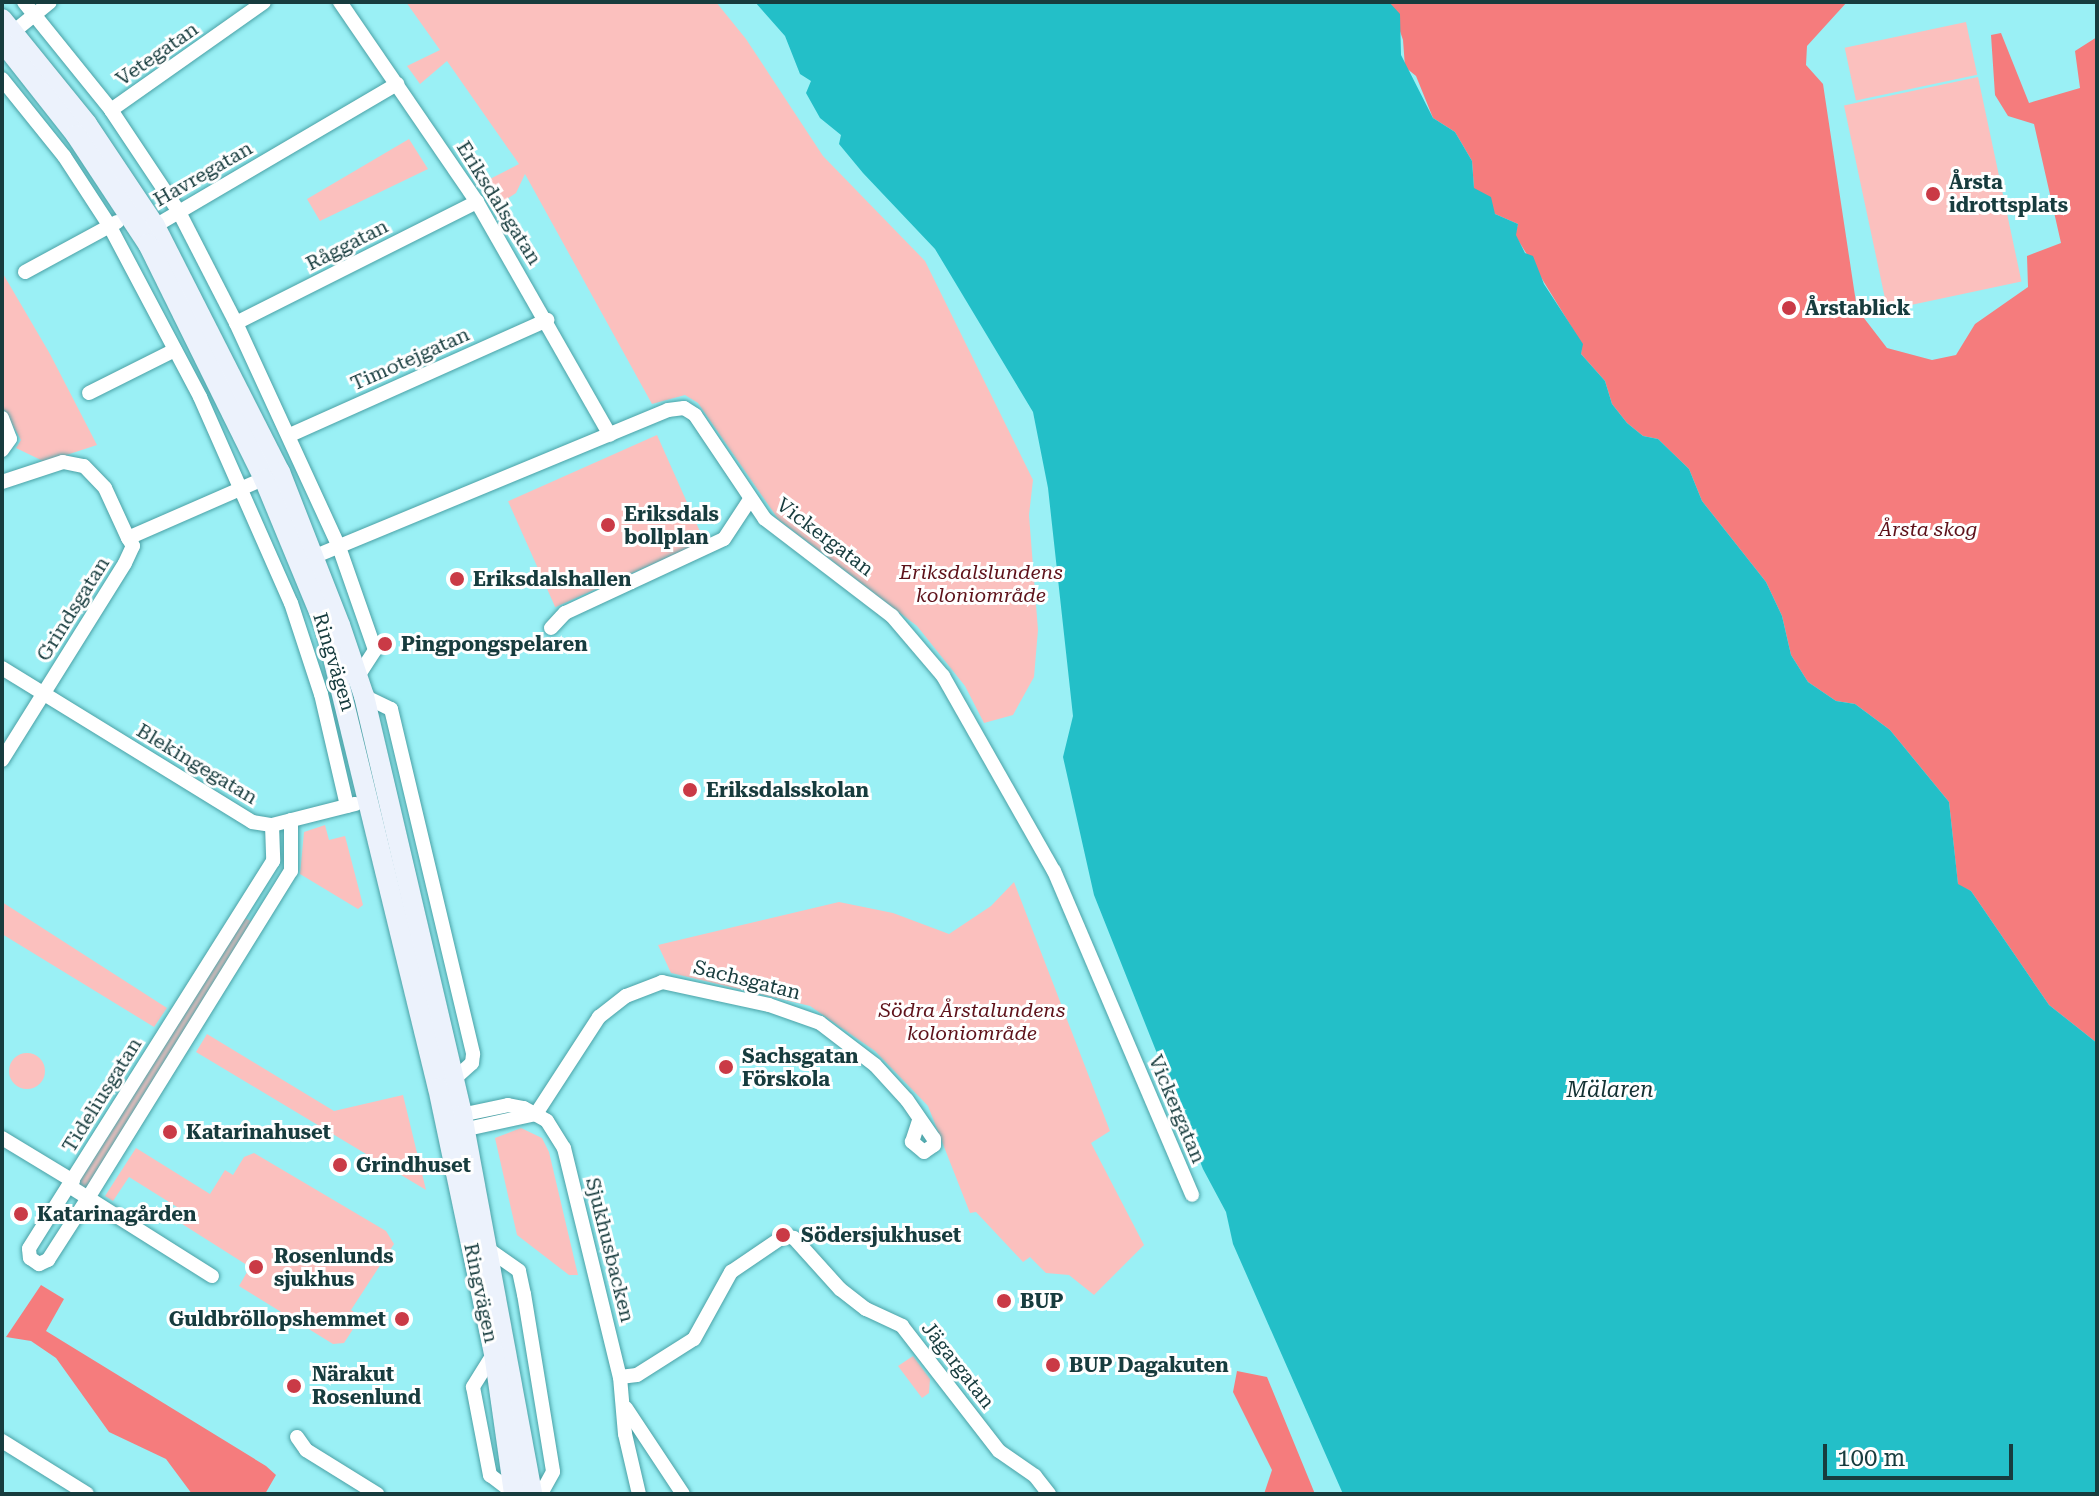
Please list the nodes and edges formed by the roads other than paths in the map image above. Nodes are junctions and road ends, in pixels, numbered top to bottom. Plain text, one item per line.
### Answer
1 (24, 2) edge
2 (50, 2) edge
3 (264, 2) edge
4 (340, 2) edge
5 (35, 14) junction
6 (6, 30) edge
7 (2, 79) edge
8 (397, 84) junction
9 (111, 110) junction
10 (477, 202) junction
11 (179, 212) junction
12 (132, 218) junction
13 (109, 225) junction
14 (155, 226) junction
15 (25, 272) dead end
16 (547, 320) junction
17 (236, 323) junction
18 (175, 350) junction
19 (89, 393) dead end
20 (2, 418) edge
21 (290, 435) junction
22 (610, 435) junction
23 (4, 448) edge
24 (272, 475) junction
25 (2, 482) edge
26 (243, 488) junction
27 (749, 501) junction
28 (128, 538) junction
29 (339, 547) junction
30 (307, 560) junction
31 (551, 628) dead end
32 (2, 668) edge
33 (361, 686) junction
34 (44, 693) junction
35 (2, 760) edge
36 (379, 798) junction
37 (347, 806) junction
38 (291, 820) junction
39 (272, 825) junction
40 (244, 907) junction
41 (263, 918) junction
42 (170, 1024) junction
43 (190, 1037) junction
44 (454, 1079) junction
45 (536, 1114) junction
46 (919, 1121) dead end
47 (454, 1124) junction
48 (2, 1138) edge
49 (71, 1184) junction
50 (1192, 1195) dead end
51 (88, 1198) junction
52 (488, 1249) junction
53 (212, 1276) dead end
54 (620, 1377) junction
55 (625, 1405) junction
56 (297, 1437) dead end
57 (2, 1441) edge
58 (551, 1479) junction
59 (87, 1494) edge
60 (377, 1494) edge
61 (514, 1494) edge
62 (532, 1494) edge
63 (541, 1494) edge
64 (557, 1494) edge
65 (639, 1494) edge
66 (683, 1494) edge
67 (1049, 1494) edge

1 - 5 street, Ringvägen
2 - 5 street
3 - 9 street, Vetegatan
4 - 8 street, Eriksdalsgatan
5 - 6 street
5 - 9 street, Ringvägen
6 - 12 main road, Ringvägen
6 - 14 main road, Ringvägen
7 - 13 street, Ringvägen
8 - 10 street, Eriksdalsgatan
8 - 11 street, Havregatan
9 - 11 street, Ringvägen
10 - 16 street, Eriksdalsgatan
10 - 17 street, Råggatan
11 - 14 street, Havregatan
11 - 17 street, Ringvägen
12 - 13 street, Havregatan
12 - 14 street, Havregatan
12 - 24 main road, Ringvägen
13 - 15 street, Havregatan
13 - 18 street, Ringvägen
14 - 24 main road, Ringvägen
16 - 21 street, Timotejgatan
16 - 22 street, Eriksdalsgatan
17 - 21 street, Ringvägen
18 - 19 street
18 - 26 street, Ringvägen
20 - 23 street
21 - 29 street, Ringvägen
22 - 27 street, Vickergatan
22 - 29 street, Vickergatan
24 - 26 street
24 - 30 main road, Ringvägen
25 - 28 street
26 - 28 street
26 - 37 street, Ringvägen
27 - 31 street
27 - 50 street, Vickergatan
28 - 34 street, Grindsgatan
29 - 30 street, Vickergatan
29 - 33 street, Ringvägen
30 - 33 main road, Ringvägen
30 - 36 main road, Ringvägen
32 - 34 street, Blekingegatan
33 - 36 main road, Ringvägen
33 - 44 street, Ringvägen
34 - 35 street, Grindsgatan
34 - 39 street, Blekingegatan
36 - 37 street, Blekingegatan
36 - 44 main road, Ringvägen
36 - 47 main road, Ringvägen
37 - 38 street, Blekingegatan
38 - 39 street, Blekingegatan
38 - 41 street, Tideliusgatan
39 - 40 street, Tideliusgatan
40 - 41 street
40 - 42 street, Tideliusgatan
41 - 43 street, Tideliusgatan
42 - 43 street
42 - 49 street, Tideliusgatan
43 - 51 street, Tideliusgatan
44 - 47 main road, Ringvägen
45 - 46 street, Sachsgatan
45 - 47 street
45 - 54 street, Sjukhusbacken
47 - 52 main road, Ringvägen
47 - 61 main road, Ringvägen
48 - 49 street
49 - 51 street
49 - 51 street, Tideliusgatan
51 - 53 street
52 - 58 street, Ringvägen
52 - 62 main road, Ringvägen
54 - 55 street, Sjukhusbacken
54 - 67 street, Jägargatan
55 - 65 street, Sjukhusbacken
55 - 66 street, Sjukhusbacken
56 - 60 street
57 - 59 street
58 - 63 street
58 - 64 street, Ringvägen

